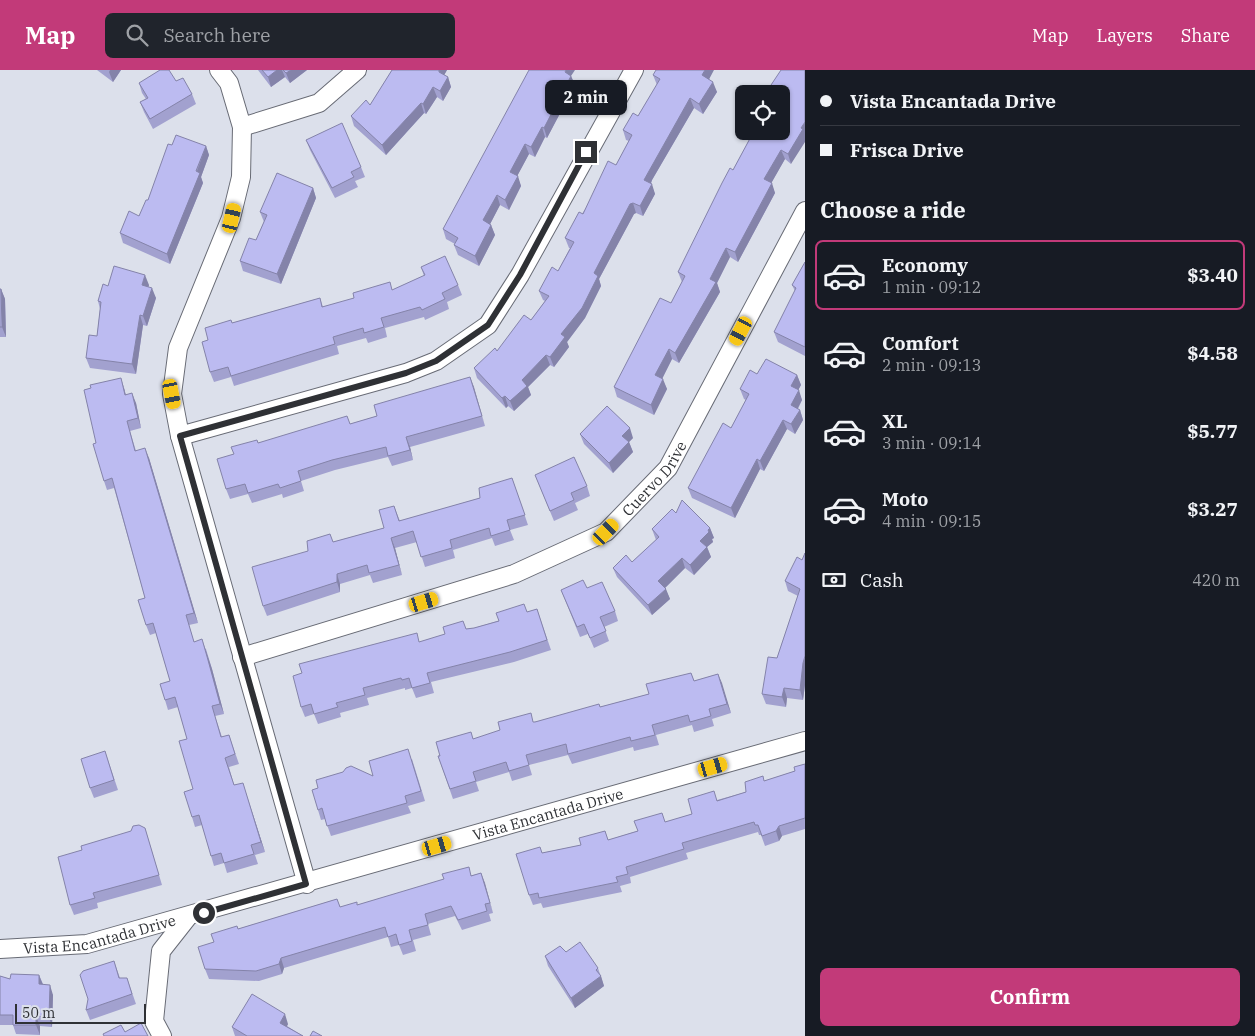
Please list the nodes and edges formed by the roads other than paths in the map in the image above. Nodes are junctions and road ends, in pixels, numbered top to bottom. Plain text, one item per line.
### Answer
1 (219, 70) edge
2 (357, 70) edge
3 (634, 70) edge
4 (242, 127) junction
5 (805, 211) edge
6 (180, 436) junction
7 (242, 657) junction
8 (805, 741) edge
9 (306, 884) junction
10 (188, 918) junction
11 (0, 949) edge
12 (162, 1036) edge

1 - 4 street
2 - 4 street
3 - 6 street
4 - 6 street
5 - 7 street, Cuervo Drive
6 - 7 street
7 - 9 street
8 - 9 street, Vista Encantada Drive
9 - 10 street, Vista Encantada Drive
10 - 11 street, Vista Encantada Drive
10 - 12 street

